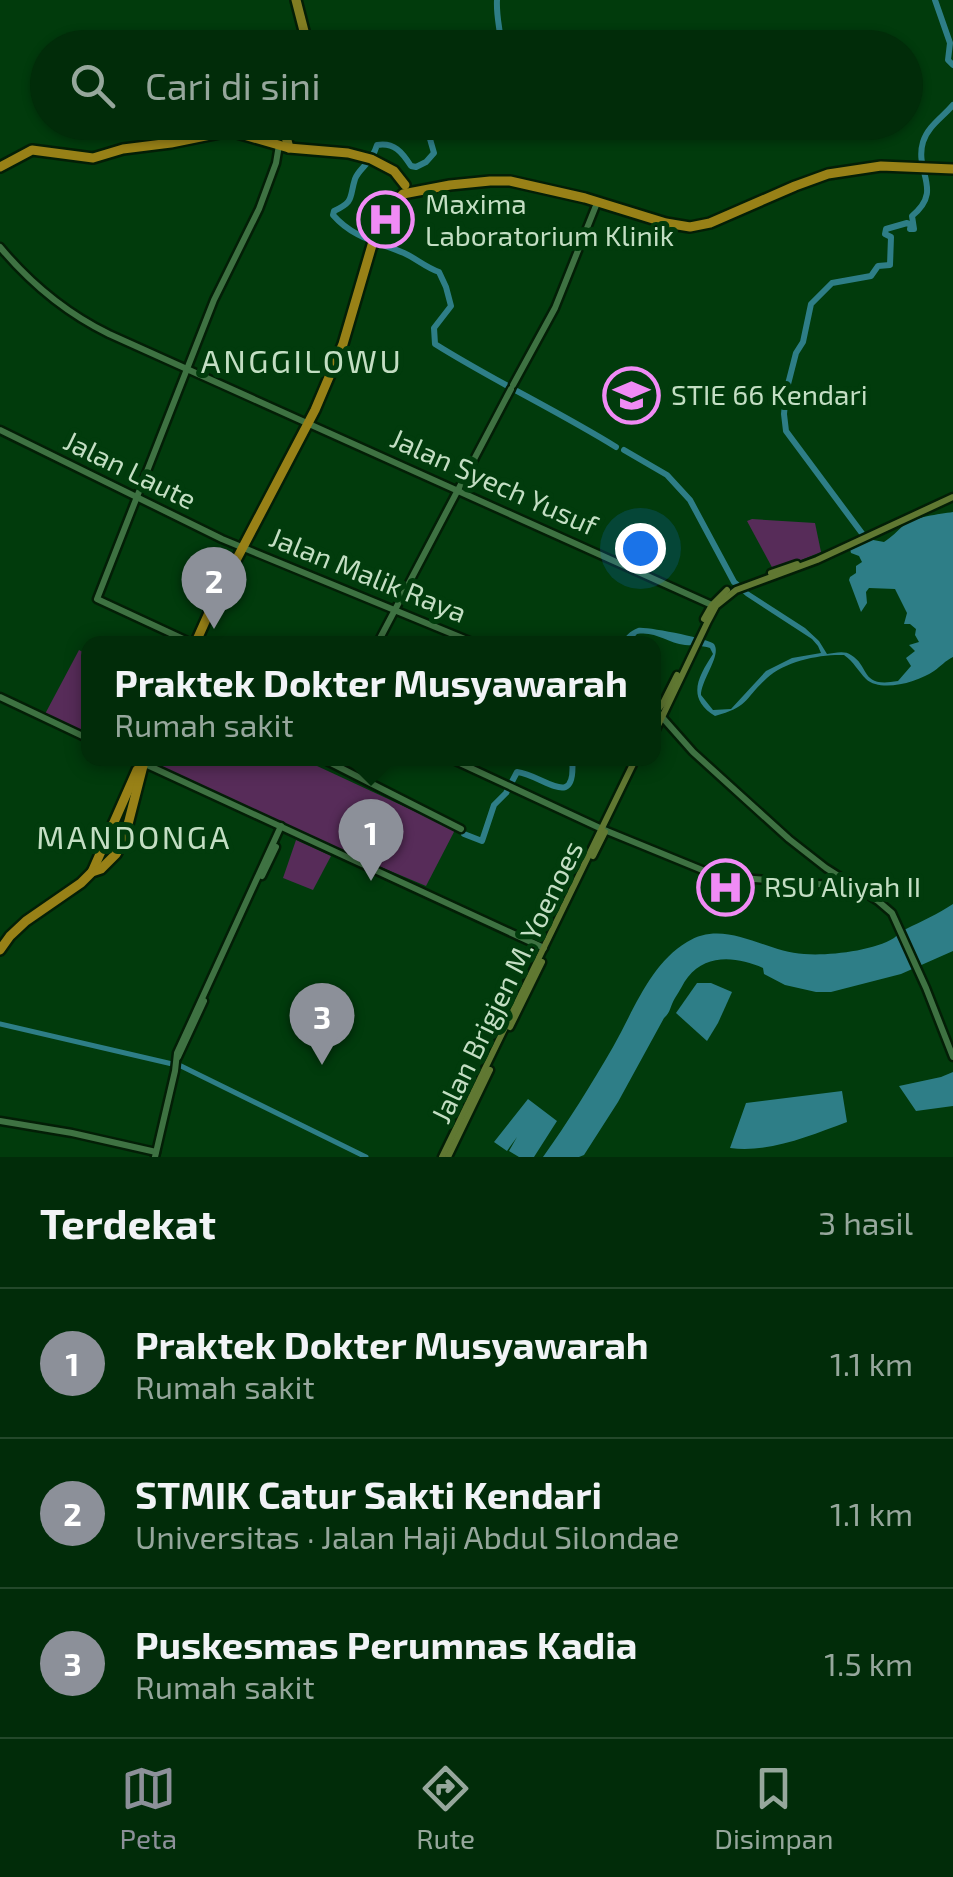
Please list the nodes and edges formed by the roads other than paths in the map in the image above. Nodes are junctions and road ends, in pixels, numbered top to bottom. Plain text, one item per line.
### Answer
1 (296, 0) edge
2 (304, 30) edge
3 (185, 140) edge
4 (264, 140) edge
5 (285, 140) edge
6 (284, 146) junction
7 (0, 167) edge
8 (953, 169) edge
9 (402, 189) junction
10 (598, 203) junction
11 (0, 247) edge
12 (186, 370) junction
13 (308, 424) junction
14 (0, 430) edge
15 (458, 491) junction
16 (953, 495) edge
17 (137, 498) junction
18 (242, 547) junction
19 (714, 606) junction
20 (395, 610) junction
21 (182, 636) edge
22 (200, 636) edge
23 (381, 636) edge
24 (458, 636) edge
25 (0, 698) edge
26 (661, 711) edge
27 (661, 724) edge
28 (81, 736) edge
29 (139, 766) edge
30 (140, 766) edge
31 (154, 766) edge
32 (337, 766) edge
33 (469, 766) edge
34 (634, 766) edge
35 (283, 827) junction
36 (604, 828) junction
37 (461, 829) dead end
38 (96, 869) junction
39 (854, 885) junction
40 (544, 948) junction
41 (0, 950) edge
42 (514, 1015) junction
43 (953, 1057) edge
44 (0, 1121) edge
45 (156, 1154) edge
46 (445, 1157) edge

1 - 2 main road
3 - 7 highway
4 - 6 highway
5 - 6 main road
6 - 9 highway
6 - 12 street
8 - 10 highway
9 - 10 highway
9 - 13 highway
10 - 15 street
11 - 12 street, Jalan Syech Yusuf
12 - 13 street, Jalan Syech Yusuf
12 - 17 street
13 - 15 street, Jalan Syech Yusuf
13 - 18 highway
14 - 17 street, Jalan Laute
15 - 19 street, Jalan Syech Yusuf
15 - 20 street
16 - 19 main road
17 - 18 street, Jalan Laute
17 - 21 street
18 - 20 street, Jalan Malik Raya
18 - 22 highway
19 - 26 main road
20 - 23 street
20 - 24 street, Jalan Malik Raya
25 - 28 street
27 - 39 street
29 - 38 highway
30 - 38 highway
31 - 35 street
32 - 37 street
33 - 36 street
34 - 36 main road
35 - 40 street
35 - 45 street
36 - 39 street
36 - 40 main road, Jalan Brigjen M. Yoenoes
36 - 42 main road, Jalan Brigjen M. Yoenoes
38 - 41 highway
39 - 43 street
40 - 42 main road, Jalan Brigjen M. Yoenoes
42 - 46 main road, Jalan Brigjen M. Yoenoes
44 - 45 street

